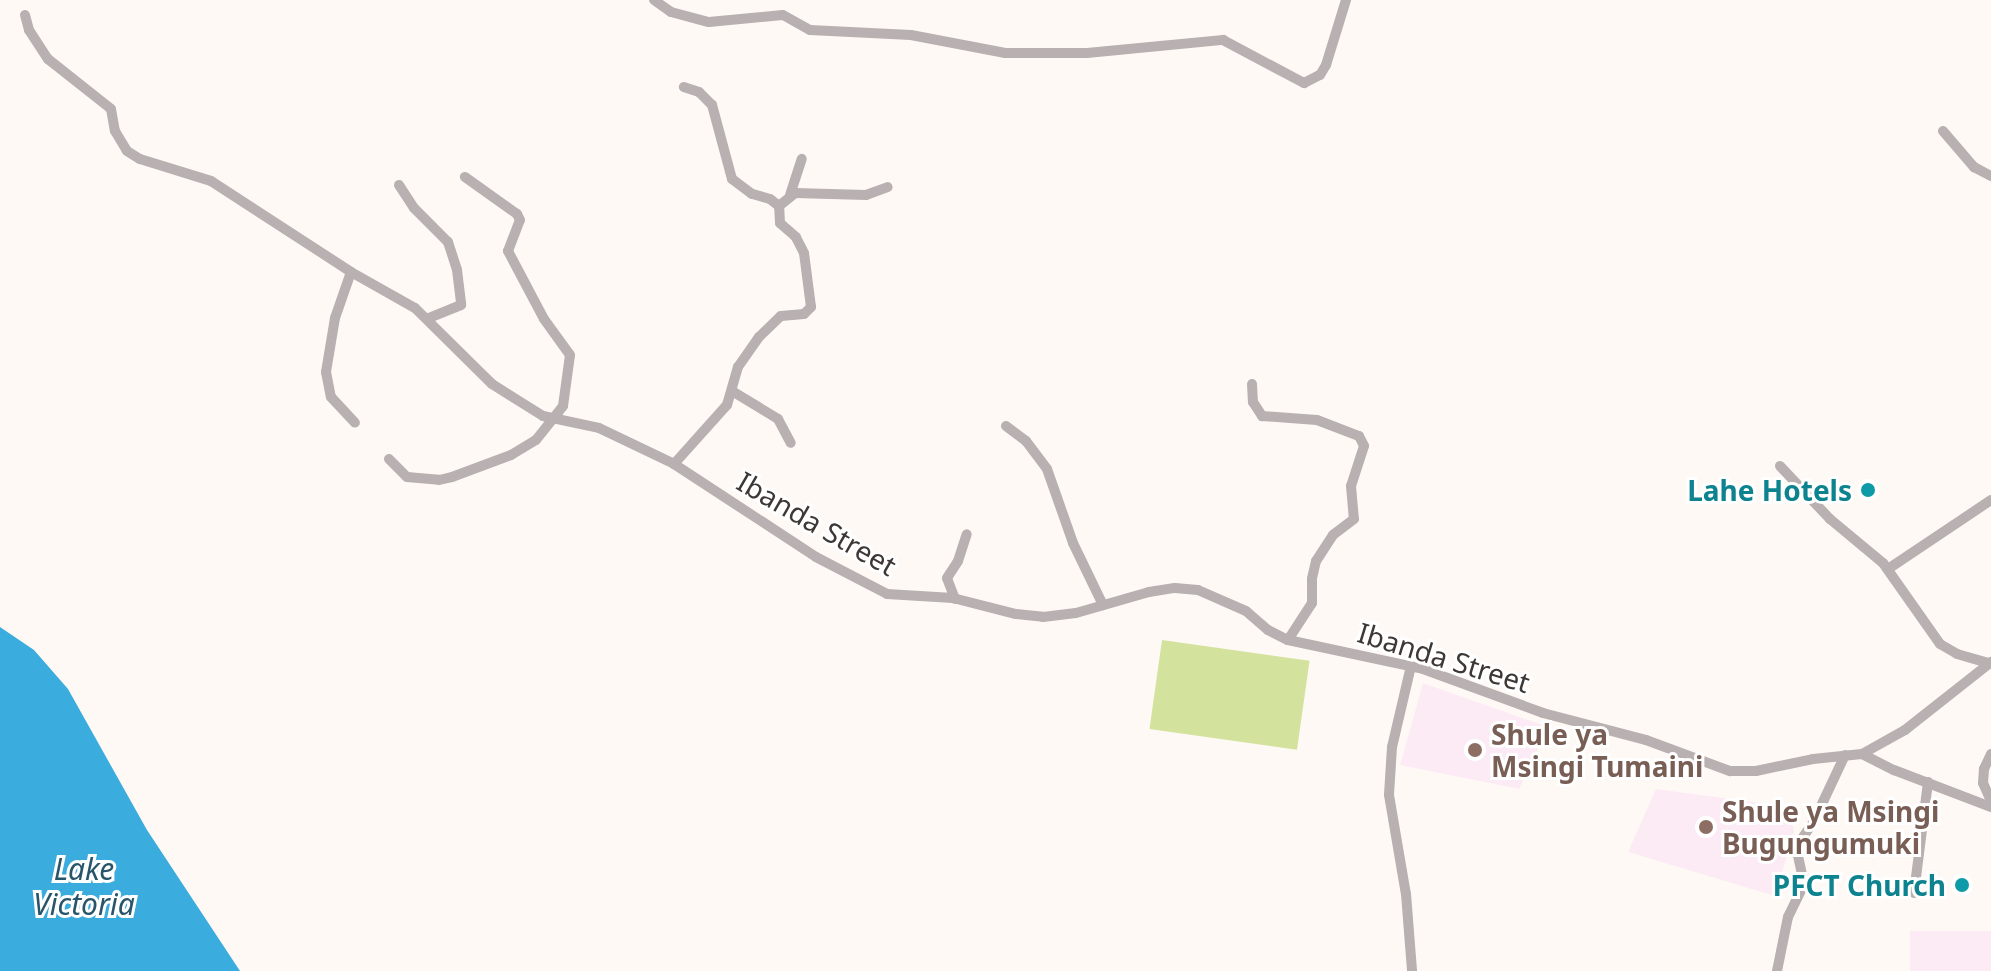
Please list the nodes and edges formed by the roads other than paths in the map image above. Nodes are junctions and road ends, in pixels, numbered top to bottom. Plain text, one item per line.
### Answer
1 (654, 0) edge
2 (1346, 0) edge
3 (25, 15) dead end
4 (684, 87) dead end
5 (1943, 131) dead end
6 (802, 159) dead end
7 (1991, 176) edge
8 (465, 177) dead end
9 (399, 185) dead end
10 (888, 187) dead end
11 (790, 195) junction
12 (779, 206) junction
13 (351, 272) junction
14 (427, 319) junction
15 (1252, 384) dead end
16 (732, 391) junction
17 (745, 398) junction
18 (721, 410) junction
19 (556, 419) junction
20 (355, 423) dead end
21 (1006, 426) dead end
22 (791, 443) dead end
23 (389, 459) dead end
24 (674, 464) junction
25 (1780, 466) dead end
26 (1991, 500) edge
27 (967, 534) dead end
28 (1888, 569) junction
29 (955, 599) junction
30 (1103, 605) junction
31 (1288, 640) junction
32 (1990, 662) edge
33 (1411, 666) junction
34 (1862, 754) junction
35 (1991, 754) edge
36 (1845, 755) junction
37 (1928, 782) junction
38 (1991, 801) edge
39 (1991, 807) edge
40 (1914, 893) dead end
41 (1412, 971) edge
42 (1777, 971) edge

1 - 2 street
3 - 13 street, Ibanda Street
4 - 12 street
5 - 7 street
6 - 11 street
8 - 19 street
9 - 14 street
10 - 11 street
11 - 12 street
12 - 16 street
13 - 14 street, Ibanda Street
13 - 20 street
14 - 19 street, Ibanda Street
15 - 31 street
16 - 17 street
16 - 18 street
17 - 18 street
17 - 22 street
18 - 24 street
19 - 23 street
19 - 24 street, Ibanda Street
21 - 30 street
24 - 29 street, Ibanda Street
25 - 28 street
26 - 28 street
27 - 29 street
28 - 32 street
29 - 30 street, Ibanda Street
30 - 31 street, Ibanda Street
31 - 33 street, Ibanda Street
32 - 34 street
33 - 36 street, Ibanda Street
33 - 41 street
34 - 36 street, Ibanda Street
34 - 37 street
35 - 38 street
36 - 42 street
37 - 39 street
37 - 40 street

